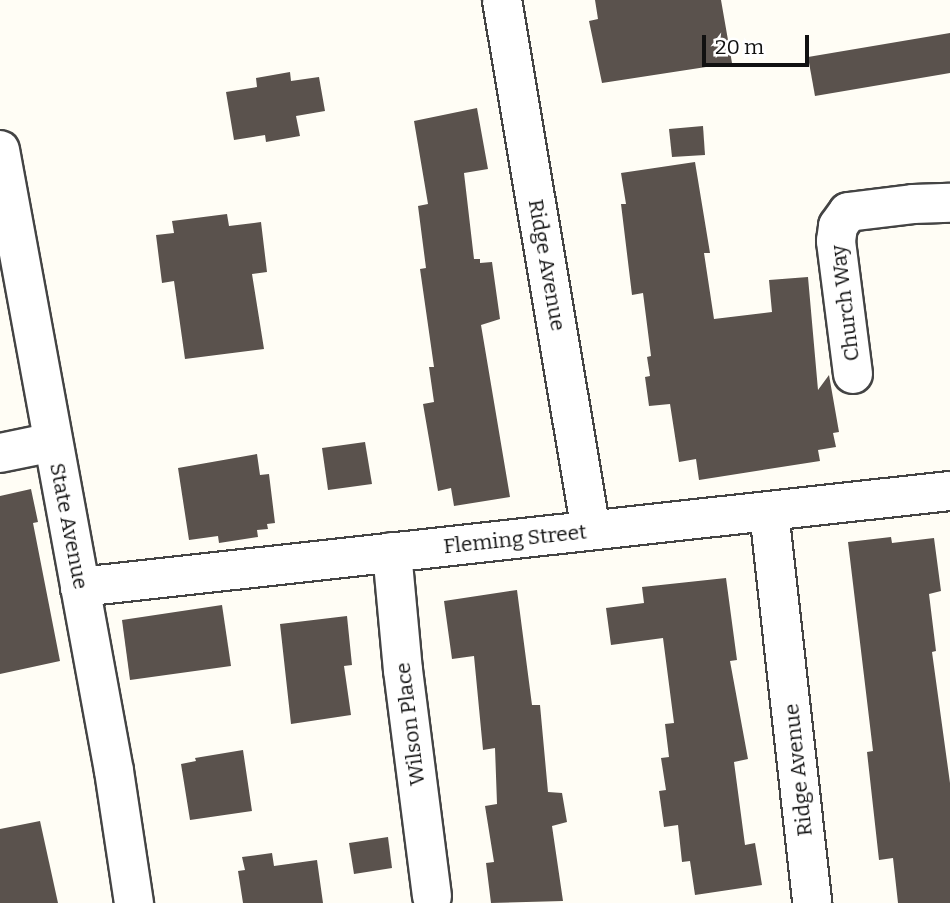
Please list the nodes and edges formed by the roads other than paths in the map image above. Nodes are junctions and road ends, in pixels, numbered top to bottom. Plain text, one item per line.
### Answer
1 (502, 0) edge
2 (0, 150) edge
3 (950, 204) edge
4 (853, 374) dead end
5 (53, 442) junction
6 (0, 453) edge
7 (950, 491) edge
8 (769, 511) junction
9 (591, 531) junction
10 (392, 552) junction
11 (80, 587) junction
12 (432, 896) dead end
13 (134, 903) edge
14 (812, 903) edge

1 - 9 street, Ridge Avenue
2 - 5 street, State Avenue
3 - 4 street, Church Way
5 - 6 street
5 - 11 street, State Avenue
7 - 8 street, Fleming Street
8 - 9 street, Fleming Street
8 - 14 street, Ridge Avenue
9 - 10 street, Fleming Street
10 - 11 street, Fleming Street
10 - 12 street, Wilson Place
11 - 13 street, State Avenue

